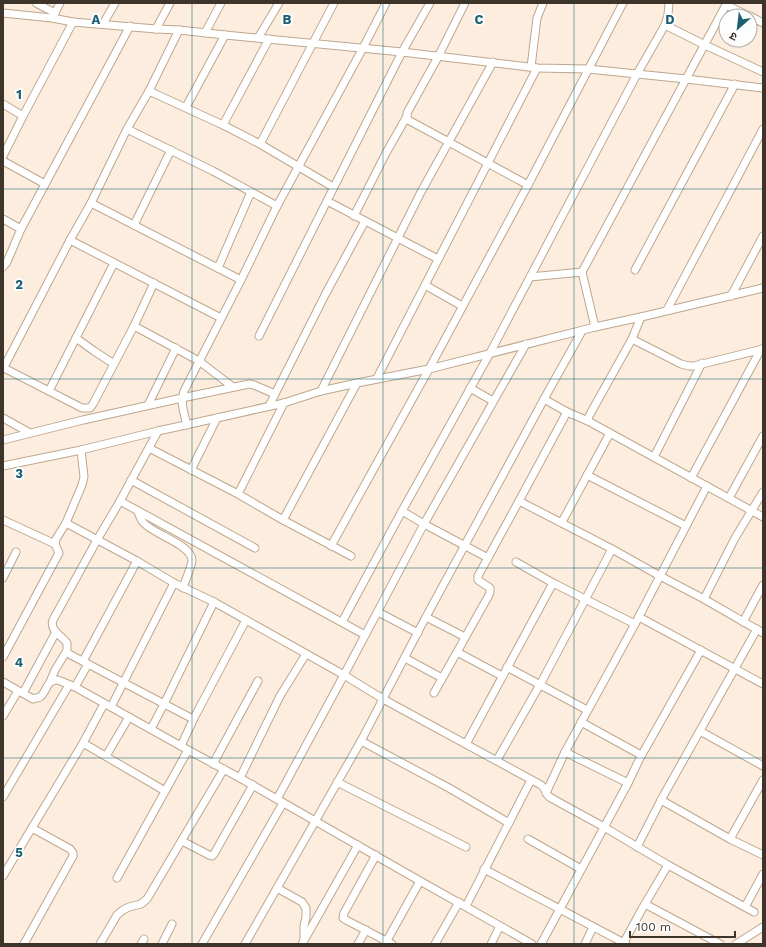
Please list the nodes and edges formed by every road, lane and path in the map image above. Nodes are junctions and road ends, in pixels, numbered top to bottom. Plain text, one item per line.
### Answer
1 (36, 3) edge
2 (60, 3) edge
3 (115, 3) edge
4 (170, 3) edge
5 (221, 3) edge
6 (279, 3) edge
7 (334, 3) edge
8 (386, 3) edge
9 (430, 3) edge
10 (465, 3) edge
11 (543, 3) edge
12 (623, 3) edge
13 (669, 3) edge
14 (726, 4) edge
15 (3, 13) edge
16 (53, 15) junction
17 (73, 22) junction
18 (103, 24) junction
19 (130, 26) junction
20 (665, 26) junction
21 (156, 29) junction
22 (179, 30) junction
23 (205, 33) junction
24 (225, 35) junction
25 (258, 38) junction
26 (269, 39) junction
27 (314, 44) junction
28 (705, 45) junction
29 (363, 48) junction
30 (402, 52) junction
31 (438, 57) junction
32 (493, 62) junction
33 (534, 67) junction
34 (588, 70) junction
35 (763, 72) edge
36 (637, 74) junction
37 (686, 79) junction
38 (735, 84) junction
39 (763, 88) edge
40 (149, 91) junction
41 (3, 104) edge
42 (186, 107) junction
43 (23, 116) junction
44 (407, 116) junction
45 (223, 125) junction
46 (127, 129) junction
47 (763, 129) edge
48 (448, 142) junction
49 (260, 144) junction
50 (171, 150) junction
51 (3, 156) edge
52 (3, 161) edge
53 (488, 163) junction
54 (298, 167) junction
55 (45, 184) junction
56 (528, 185) junction
57 (333, 187) junction
58 (251, 192) junction
59 (327, 201) junction
60 (91, 203) junction
61 (277, 206) junction
62 (354, 216) junction
63 (3, 220) edge
64 (365, 221) junction
65 (134, 225) junction
66 (21, 229) junction
67 (763, 236) edge
68 (398, 238) junction
69 (70, 240) junction
70 (438, 259) junction
71 (114, 263) junction
72 (3, 267) edge
73 (218, 268) junction
74 (635, 270) dead end
75 (582, 272) junction
76 (530, 277) junction
77 (241, 280) junction
78 (154, 283) junction
79 (424, 285) junction
80 (763, 288) edge
81 (731, 296) junction
82 (462, 306) junction
83 (667, 310) junction
84 (641, 317) junction
85 (221, 318) junction
86 (134, 326) junction
87 (595, 327) junction
88 (582, 330) junction
89 (259, 336) dead end
90 (76, 338) junction
91 (632, 339) junction
92 (526, 344) junction
93 (176, 348) junction
94 (762, 349) edge
95 (490, 353) junction
96 (199, 361) junction
97 (702, 363) junction
98 (114, 364) junction
99 (3, 369) edge
100 (429, 369) junction
101 (377, 378) junction
102 (357, 382) junction
103 (233, 387) junction
104 (470, 388) junction
105 (49, 391) junction
106 (322, 391) junction
107 (275, 394) junction
108 (182, 398) junction
109 (544, 399) junction
110 (493, 401) junction
111 (284, 403) junction
112 (148, 405) junction
113 (268, 406) junction
114 (568, 412) junction
115 (3, 418) edge
116 (217, 418) junction
117 (588, 421) junction
118 (187, 425) junction
119 (158, 431) junction
120 (30, 433) junction
121 (610, 433) junction
122 (763, 436) edge
123 (3, 440) edge
124 (149, 448) junction
125 (81, 450) junction
126 (654, 457) junction
127 (3, 466) edge
128 (191, 470) junction
129 (588, 475) junction
130 (691, 478) junction
131 (131, 480) junction
132 (707, 486) junction
133 (763, 492) edge
134 (238, 494) junction
135 (729, 498) junction
136 (120, 501) junction
137 (520, 501) junction
138 (138, 511) junction
139 (402, 511) junction
140 (752, 511) junction
141 (763, 517) edge
142 (3, 520) edge
143 (283, 520) junction
144 (562, 522) junction
145 (66, 523) junction
146 (424, 524) junction
147 (686, 526) junction
148 (97, 540) junction
149 (55, 544) junction
150 (331, 546) junction
151 (465, 546) junction
152 (255, 548) dead end
153 (612, 548) junction
154 (16, 552) dead end
155 (351, 556) dead end
156 (488, 558) junction
157 (137, 561) junction
158 (516, 562) dead end
159 (660, 576) junction
160 (3, 578) edge
161 (174, 583) junction
162 (553, 583) junction
163 (763, 586) edge
164 (183, 588) junction
165 (585, 599) junction
166 (704, 599) junction
167 (214, 602) junction
168 (378, 612) junction
169 (426, 617) junction
170 (639, 617) junction
171 (246, 620) junction
172 (342, 622) junction
173 (743, 622) junction
174 (635, 624) junction
175 (760, 631) edge
176 (56, 632) junction
177 (418, 633) junction
178 (365, 635) junction
179 (465, 637) junction
180 (701, 650) junction
181 (66, 652) junction
182 (457, 652) junction
183 (306, 654) junction
184 (3, 657) edge
185 (405, 658) junction
186 (85, 662) junction
187 (507, 667) junction
188 (734, 669) junction
189 (344, 676) junction
190 (502, 676) junction
191 (442, 678) junction
192 (258, 681) dead end
193 (3, 682) edge
194 (50, 682) junction
195 (122, 682) junction
196 (763, 684) edge
197 (540, 685) junction
198 (72, 686) junction
199 (20, 692) junction
200 (434, 693) dead end
201 (383, 699) junction
202 (164, 704) junction
203 (107, 705) junction
204 (588, 710) junction
205 (3, 716) edge
206 (129, 717) junction
207 (194, 718) junction
208 (581, 722) junction
209 (151, 729) junction
210 (700, 730) junction
211 (361, 741) junction
212 (83, 743) junction
213 (466, 744) junction
214 (181, 746) junction
215 (188, 750) junction
216 (565, 752) junction
217 (641, 755) junction
218 (106, 756) junction
219 (497, 760) junction
220 (214, 764) junction
221 (763, 766) edge
222 (224, 769) junction
223 (240, 778) junction
224 (531, 780) junction
225 (763, 780) edge
226 (337, 782) junction
227 (628, 783) junction
228 (253, 785) junction
229 (165, 791) junction
230 (546, 794) junction
231 (3, 797) edge
232 (661, 800) junction
233 (280, 801) junction
234 (315, 821) junction
235 (509, 823) junction
236 (604, 827) junction
237 (32, 828) junction
238 (528, 839) dead end
239 (730, 839) junction
240 (182, 841) junction
241 (358, 845) junction
242 (466, 847) dead end
243 (637, 847) junction
244 (376, 855) junction
245 (763, 855) edge
246 (668, 865) junction
247 (484, 869) junction
248 (581, 869) junction
249 (3, 876) edge
250 (762, 877) edge
251 (117, 878) dead end
252 (420, 881) junction
253 (277, 888) junction
254 (462, 904) junction
255 (645, 904) junction
256 (745, 907) junction
257 (559, 909) junction
258 (754, 912) dead end
259 (172, 924) dead end
260 (500, 926) junction
261 (593, 927) junction
262 (366, 930) junction
263 (761, 930) edge
264 (303, 942) edge
265 (388, 943) edge
266 (24, 944) edge
267 (100, 944) edge
268 (162, 944) edge
269 (202, 944) edge
270 (245, 944) edge
271 (358, 944) edge
272 (435, 944) edge
273 (491, 944) edge
274 (532, 944) edge
275 (541, 944) edge
276 (585, 944) edge
277 (624, 944) edge
278 (720, 944) edge
279 (736, 944) edge

1 - 16 street
2 - 16 street
3 - 18 street
4 - 21 street
5 - 23 street
6 - 25 street
7 - 27 street
8 - 29 street
9 - 30 street
10 - 31 street
11 - 33 street
12 - 34 street
13 - 20 street
14 - 28 street
15 - 16 street
16 - 17 street
17 - 18 street
17 - 43 street
18 - 19 street
19 - 21 street
19 - 55 street
20 - 28 street
20 - 36 street
21 - 22 street
22 - 23 street
22 - 40 street
23 - 24 street
24 - 25 street
24 - 42 street
25 - 26 street
26 - 27 street
26 - 45 street
27 - 29 street
27 - 49 street
28 - 35 street
28 - 37 street
29 - 30 street
29 - 54 street
30 - 31 street
30 - 57 street
31 - 32 street
31 - 44 street
32 - 33 street
32 - 48 street
33 - 34 street
33 - 53 street
34 - 36 street
34 - 56 street
36 - 37 street
36 - 76 street
37 - 38 street
37 - 75 street
38 - 39 street
38 - 74 street
40 - 42 street
40 - 46 street
41 - 43 street
42 - 45 street
43 - 51 street
44 - 48 street
44 - 62 street
45 - 49 street
46 - 50 street
46 - 60 street
47 - 83 street
48 - 53 street
48 - 68 street
49 - 54 street
50 - 58 street
50 - 65 street
52 - 55 street
53 - 56 street
53 - 70 street
54 - 57 street
54 - 61 street
55 - 66 street
56 - 82 street
57 - 59 street
58 - 61 street
58 - 73 street
59 - 62 street
59 - 89 street
60 - 65 street
60 - 69 street
61 - 77 street
62 - 64 street
63 - 66 street
64 - 68 street
64 - 107 street
65 - 73 street
66 - 72 street
67 - 81 street
68 - 70 street
68 - 106 street
69 - 71 street
69 - 99 street
70 - 79 street
71 - 78 street
71 - 90 street
73 - 77 street
75 - 76 street
75 - 87 street
76 - 95 street
77 - 85 street
78 - 85 street
78 - 86 street
79 - 82 street
79 - 101 street
80 - 81 street
81 - 83 street
82 - 100 street
83 - 84 street
84 - 87 street
84 - 91 street
85 - 96 street
86 - 93 street
86 - 98 street
87 - 88 street
88 - 92 street
88 - 109 street
90 - 98 street
90 - 105 street
91 - 97 street
91 - 117 street
92 - 95 street
92 - 110 street
93 - 96 street
93 - 112 street
94 - 97 street
94 - 130 street
95 - 100 street
95 - 104 street
96 - 103 street
96 - 108 street
97 - 126 street
98 - 105 street
99 - 105 street
100 - 101 street
100 - 150 street
101 - 102 street
102 - 106 street
102 - 143 street
103 - 107 street
103 - 108 street
104 - 110 street
104 - 139 street
106 - 111 street
107 - 113 street
108 - 112 street
108 - 118 street
109 - 114 street
109 - 151 street
110 - 146 street
111 - 113 street
111 - 134 street
112 - 120 street
113 - 116 street
114 - 117 street
114 - 137 street
115 - 120 street
116 - 118 street
116 - 128 street
117 - 121 street
118 - 119 street
119 - 124 street
119 - 125 street
120 - 123 street
121 - 126 street
121 - 129 street
122 - 135 street
124 - 128 street
124 - 131 street
125 - 127 street
125 - 145 street
126 - 130 street
128 - 134 street
129 - 144 street
129 - 147 street
130 - 132 street
131 - 136 street
131 - 152 street
132 - 135 street
132 - 147 street
133 - 140 street
134 - 143 street
135 - 140 street
136 - 138 street
136 - 148 street
137 - 144 street
137 - 156 street
138 - 164 street
138 - 172 street
139 - 146 street
139 - 172 street
140 - 141 street
140 - 166 street
142 - 149 street
143 - 150 street
144 - 153 street
145 - 148 street
145 - 149 street
146 - 151 street
146 - 168 street
147 - 159 street
148 - 157 street
148 - 176 street
149 - 184 street
150 - 155 street
151 - 156 street
151 - 169 street
153 - 159 street
153 - 165 street
154 - 160 street
156 - 179 street
157 - 161 street
157 - 186 street
158 - 162 street
159 - 166 street
159 - 170 street
161 - 164 street
161 - 195 street
162 - 165 street
162 - 187 street
163 - 173 street
164 - 167 street
165 - 174 street
165 - 197 street
166 - 173 street
167 - 171 street
167 - 202 street
168 - 177 street
168 - 178 street
169 - 177 street
169 - 179 street
170 - 174 street
170 - 180 street
171 - 183 street
171 - 207 street
172 - 178 street
173 - 175 street
174 - 204 street
175 - 188 street
176 - 181 street
176 - 199 street
177 - 185 street
178 - 189 street
179 - 182 street
180 - 188 street
180 - 217 street
181 - 186 street
181 - 194 street
182 - 190 street
182 - 191 street
183 - 189 street
183 - 223 street
185 - 191 street
185 - 201 street
186 - 195 street
186 - 198 street
187 - 190 street
187 - 197 street
188 - 196 street
188 - 210 street
189 - 201 street
189 - 233 street
190 - 213 street
191 - 200 street
192 - 220 street
193 - 199 street
194 - 198 street
194 - 199 street
195 - 202 street
195 - 203 street
197 - 204 street
197 - 219 street
198 - 203 street
198 - 231 street
199 - 205 street
201 - 211 street
201 - 213 street
202 - 207 street
202 - 209 street
203 - 206 street
203 - 212 street
204 - 208 street
206 - 209 street
206 - 218 street
207 - 214 street
208 - 216 street
208 - 217 street
209 - 214 street
210 - 221 street
210 - 232 street
211 - 226 street
211 - 235 street
212 - 218 street
212 - 237 street
213 - 219 street
214 - 215 street
215 - 220 street
215 - 229 street
216 - 227 street
216 - 230 street
217 - 227 street
218 - 229 street
219 - 224 street
220 - 222 street
222 - 223 street
222 - 240 street
223 - 228 street
224 - 230 street
224 - 235 street
225 - 239 street
226 - 234 street
226 - 242 street
227 - 236 street
228 - 233 street
228 - 240 street
229 - 251 street
230 - 236 street
232 - 239 street
232 - 243 street
233 - 234 street
233 - 269 street
234 - 241 street
234 - 253 street
235 - 247 street
236 - 243 street
236 - 248 street
237 - 249 street
237 - 266 street
238 - 248 street
239 - 245 street
240 - 267 street
241 - 244 street
241 - 264 street
243 - 246 street
244 - 252 street
244 - 262 street
246 - 255 street
246 - 256 street
247 - 254 street
247 - 257 street
248 - 257 street
250 - 256 street
252 - 254 street
252 - 265 street
253 - 264 street
253 - 270 street
254 - 260 street
254 - 272 street
255 - 277 street
255 - 278 street
256 - 258 street
257 - 261 street
257 - 275 street
259 - 268 street
260 - 273 street
260 - 274 street
261 - 276 street
261 - 277 street
262 - 265 street
262 - 271 street
263 - 279 street

